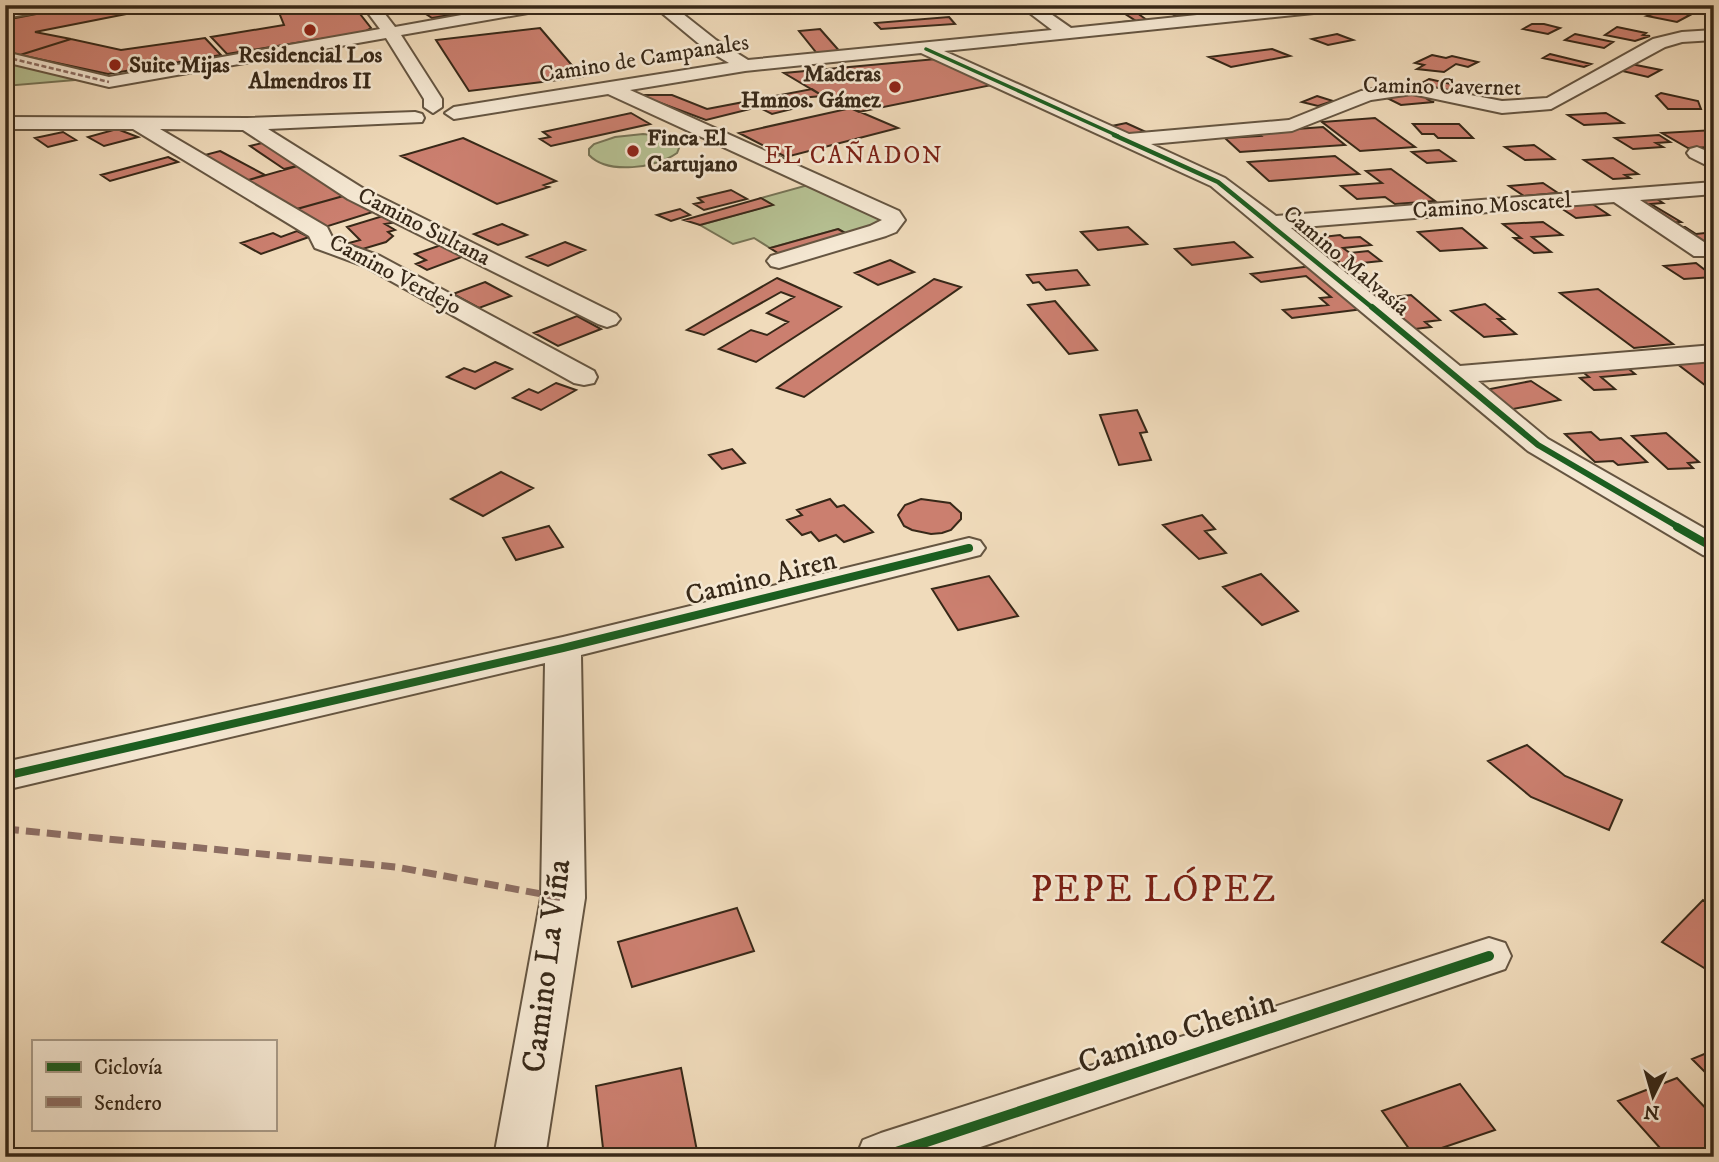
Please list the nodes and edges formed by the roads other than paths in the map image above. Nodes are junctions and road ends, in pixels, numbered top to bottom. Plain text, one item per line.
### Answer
1 (28, 5) edge
2 (51, 5) edge
3 (370, 5) edge
4 (545, 5) edge
5 (678, 5) edge
6 (1027, 5) edge
7 (1343, 5) edge
8 (5, 11) edge
9 (391, 33) junction
10 (1069, 34) junction
11 (1714, 35) edge
12 (926, 49) junction
13 (5, 57) edge
14 (744, 66) junction
15 (611, 88) junction
16 (433, 107) junction
17 (1335, 109) junction
18 (1388, 111) dead end
19 (1441, 112) dead end
20 (454, 113) junction
21 (1548, 114) dead end
22 (415, 118) junction
23 (5, 123) edge
24 (247, 124) junction
25 (139, 125) junction
26 (1129, 140) junction
27 (1714, 188) edge
28 (1619, 196) junction
29 (1271, 223) junction
30 (1702, 251) dead end
31 (779, 261) dead end
32 (607, 319) dead end
33 (1714, 353) edge
34 (1452, 375) junction
35 (584, 377) dead end
36 (969, 548) dead end
37 (1714, 548) edge
38 (563, 648) junction
39 (5, 776) edge
40 (1489, 956) dead end
41 (519, 1157) edge
42 (881, 1157) edge

1 - 8 street
2 - 8 street
3 - 9 street
4 - 9 street
5 - 14 street
6 - 10 street
7 - 10 street, Camino de Campanales
9 - 13 street
9 - 16 street
10 - 12 street, Camino de Campanales
11 - 17 street
12 - 14 street, Camino de Campanales
12 - 26 street, Camino Malvasía
14 - 15 street, Camino de Campanales
15 - 20 street, Camino de Campanales
15 - 31 street
16 - 20 street
16 - 22 street
17 - 18 street, Camino Cavernet
17 - 26 street
19 - 21 street, Camino Cavernet
20 - 22 street, Camino de Campanales
22 - 24 street
23 - 25 street
24 - 25 street
24 - 32 street, Camino Sultana
25 - 35 street, Camino Verdejo
26 - 29 street, Camino Malvasía
27 - 28 street, Camino Moscatel
28 - 29 street, Camino Moscatel
28 - 30 street
29 - 34 street, Camino Malvasía
33 - 34 street
34 - 37 street, Camino Malvasía
36 - 38 street, Camino Airen
38 - 39 street, Camino Airen
38 - 41 street, Camino La Viña
40 - 42 street, Camino Chenin

